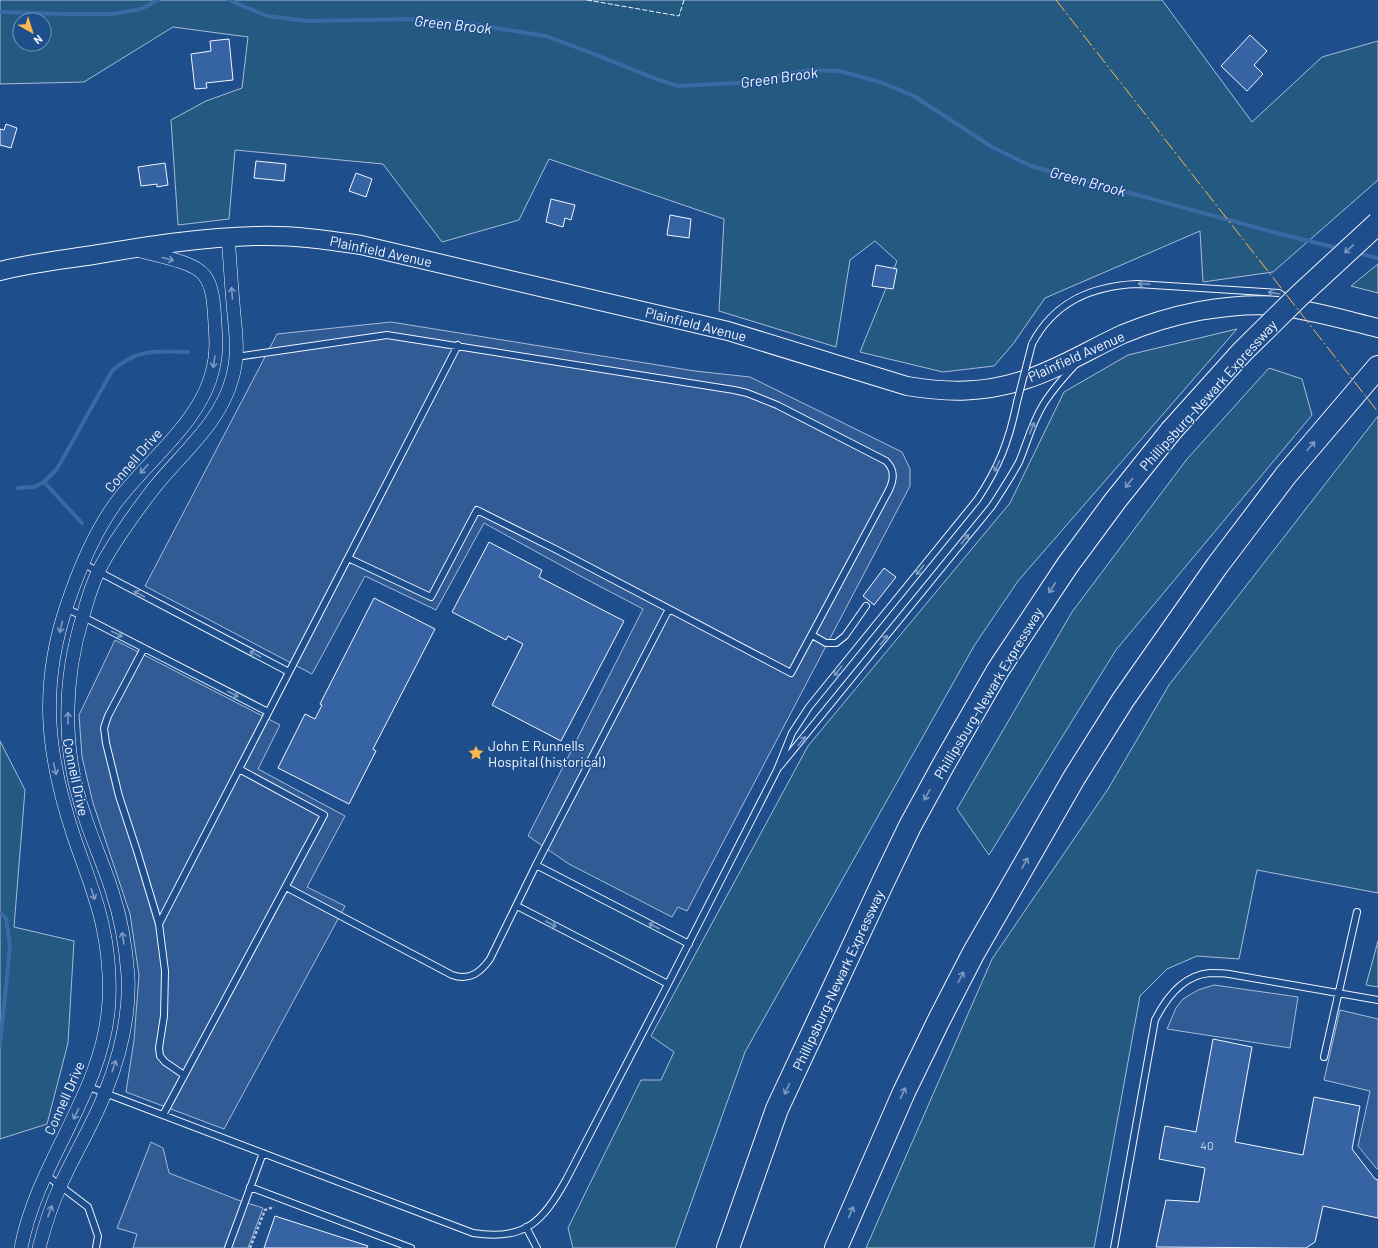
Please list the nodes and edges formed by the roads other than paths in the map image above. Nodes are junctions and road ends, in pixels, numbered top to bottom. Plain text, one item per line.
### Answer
1 (1378, 222) edge
2 (228, 238) junction
3 (130, 249) junction
4 (0, 271) edge
5 (1308, 311) junction
6 (1378, 328) edge
7 (458, 346) junction
8 (1087, 353) junction
9 (236, 357) junction
10 (1378, 367) edge
11 (348, 558) junction
12 (82, 563) junction
13 (98, 572) junction
14 (866, 606) dead end
15 (66, 608) junction
16 (669, 609) junction
17 (83, 616) junction
18 (812, 635) junction
19 (144, 648) junction
20 (289, 672) junction
21 (268, 712) junction
22 (239, 769) junction
23 (777, 770) junction
24 (536, 865) junction
25 (286, 887) junction
26 (517, 906) junction
27 (1357, 912) dead end
28 (159, 924) junction
29 (689, 944) junction
30 (668, 984) junction
31 (1338, 993) junction
32 (1378, 1000) edge
33 (1324, 1057) dead end
34 (184, 1075) junction
35 (88, 1087) junction
36 (105, 1093) junction
37 (163, 1115) junction
38 (263, 1153) junction
39 (46, 1175) junction
40 (60, 1185) junction
41 (250, 1187) junction
42 (526, 1227) junction
43 (21, 1248) edge
44 (39, 1248) edge
45 (96, 1248) edge
46 (228, 1248) edge
47 (411, 1248) edge
48 (537, 1248) edge
49 (728, 1248) edge
50 (836, 1248) edge
51 (1114, 1248) edge

1 -> 49 highway, Phillipsburg-Newark Expressway, bridge
2 - 3 main road, Plainfield Avenue
2 - 8 main road, Plainfield Avenue
9 -> 2 street, Connell Drive
3 - 4 main road, Plainfield Avenue
3 -> 12 street, Connell Drive
5 - 6 main road, Plainfield Avenue
5 - 8 main road, Plainfield Avenue
5 -> 23 lane, bridge
7 - 9 lane
7 - 11 lane
7 - 18 lane
23 -> 8 lane
9 - 13 street, Connell Drive
50 -> 10 highway
11 - 16 lane
11 - 20 lane
12 - 13 lane
12 - 15 street, Connell Drive
13 - 17 street, Connell Drive
20 -> 13 lane
14 - 18 lane
15 - 17 lane
15 -> 35 street, Connell Drive
16 - 18 lane
16 - 24 lane
17 -> 19 lane
36 -> 17 street, Connell Drive
19 -> 21 lane
19 - 28 lane
20 - 21 lane
21 - 22 lane
22 - 25 lane
22 - 28 lane
23 - 29 lane
24 - 26 lane
29 -> 24 lane
25 - 26 lane
25 - 34 lane
26 -> 30 lane
27 - 31 lane
28 - 34 lane
29 - 30 lane
30 - 42 lane
31 - 32 lane
31 - 33 lane
31 - 51 lane
34 - 37 lane
35 - 36 lane
35 -> 39 street, Connell Drive
36 - 37 lane
36 - 40 street, Connell Drive
37 - 38 lane
38 - 41 lane
38 - 42 lane
39 - 40 lane
39 - 43 street, Connell Drive
44 -> 40 street, Connell Drive
40 - 45 lane
41 - 46 lane
41 - 47 lane
42 - 48 lane

